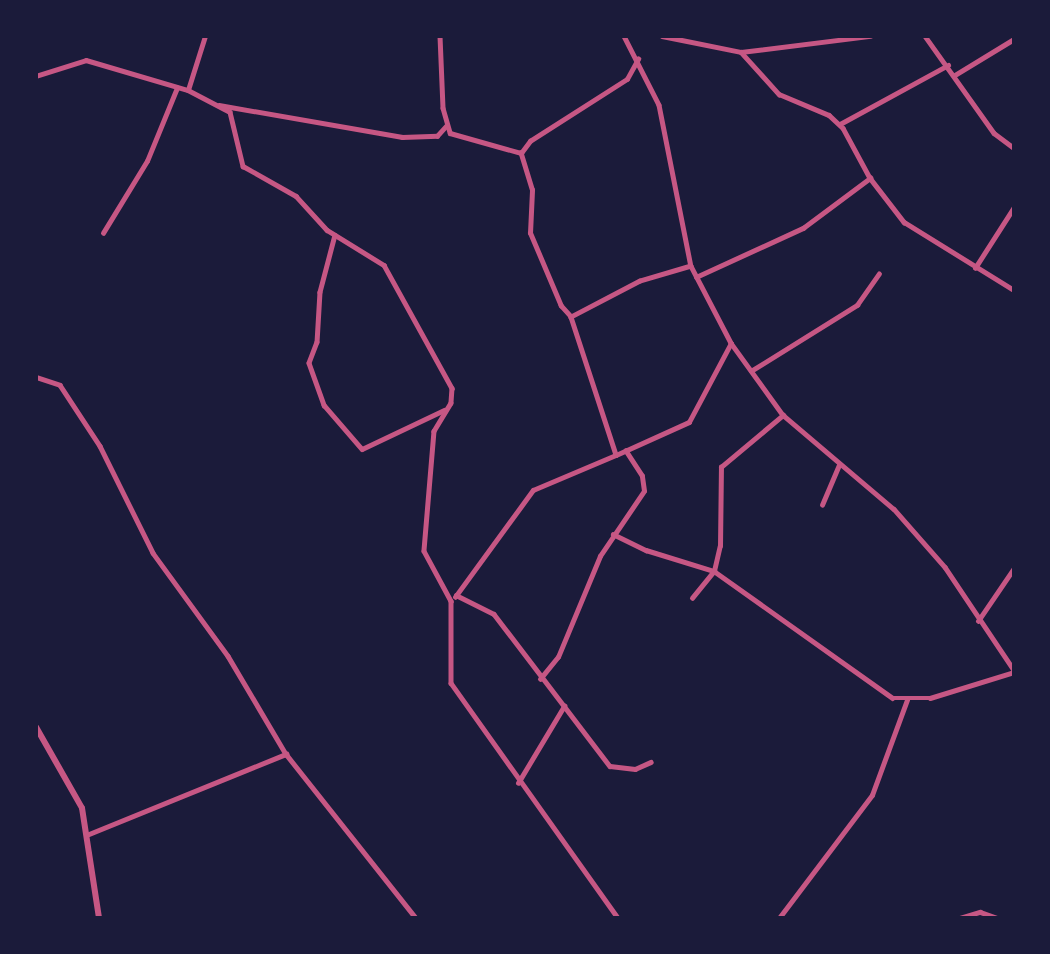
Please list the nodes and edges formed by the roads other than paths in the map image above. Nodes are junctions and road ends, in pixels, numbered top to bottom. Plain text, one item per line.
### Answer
1 (205, 36) edge
2 (440, 36) edge
3 (624, 36) edge
4 (662, 36) edge
5 (870, 36) edge
6 (925, 36) edge
7 (845, 38) edge
8 (1014, 39) edge
9 (741, 52) junction
10 (638, 59) junction
11 (948, 65) junction
12 (954, 75) junction
13 (36, 76) edge
14 (177, 88) junction
15 (188, 90) junction
16 (217, 105) junction
17 (840, 124) junction
18 (446, 126) junction
19 (1014, 148) edge
20 (521, 153) junction
21 (870, 178) junction
22 (1014, 207) edge
23 (103, 232) dead end
24 (335, 235) junction
25 (691, 266) junction
26 (975, 268) junction
27 (879, 274) dead end
28 (696, 277) junction
29 (1014, 290) edge
30 (571, 317) junction
31 (731, 343) junction
32 (751, 371) junction
33 (36, 377) edge
34 (447, 408) junction
35 (783, 415) junction
36 (626, 451) junction
37 (616, 454) junction
38 (839, 465) junction
39 (822, 505) dead end
40 (613, 534) junction
41 (1014, 568) edge
42 (714, 571) junction
43 (456, 595) junction
44 (692, 598) dead end
45 (451, 602) junction
46 (978, 621) junction
47 (1014, 671) edge
48 (540, 679) junction
49 (907, 700) junction
50 (564, 706) junction
51 (36, 727) edge
52 (286, 754) junction
53 (651, 762) dead end
54 (518, 783) junction
55 (89, 834) junction
56 (99, 918) edge
57 (416, 918) edge
58 (618, 918) edge
59 (779, 918) edge
60 (960, 918) edge
61 (996, 918) edge

1 - 15 street
2 - 18 street
3 - 10 street
4 - 9 street
5 - 7 street
6 - 11 street
7 - 9 street
8 - 12 street
9 - 17 street
10 - 20 street
10 - 25 street
11 - 12 street
11 - 17 street
12 - 19 street
13 - 14 street
14 - 15 street
14 - 23 street
15 - 16 street
16 - 18 street
16 - 24 street
17 - 21 street
18 - 20 street
20 - 30 street
21 - 26 street
21 - 28 street
22 - 26 street
24 - 34 street
24 - 34 street
25 - 28 street
25 - 30 street
26 - 29 street
27 - 32 street
28 - 31 street
30 - 37 street
31 - 32 street
31 - 36 street
32 - 35 street
33 - 52 street
34 - 45 street
35 - 38 street
35 - 42 street
36 - 37 street
36 - 40 street
37 - 43 street
38 - 39 street
38 - 46 street
40 - 42 street
40 - 48 street
41 - 46 street
42 - 44 street
42 - 49 street
43 - 45 street
43 - 48 street
45 - 54 street
46 - 47 street
47 - 49 street
48 - 50 street
49 - 59 street
50 - 53 street
50 - 54 street
51 - 55 street
52 - 55 street
52 - 57 street
54 - 58 street
55 - 56 street
60 - 61 street

